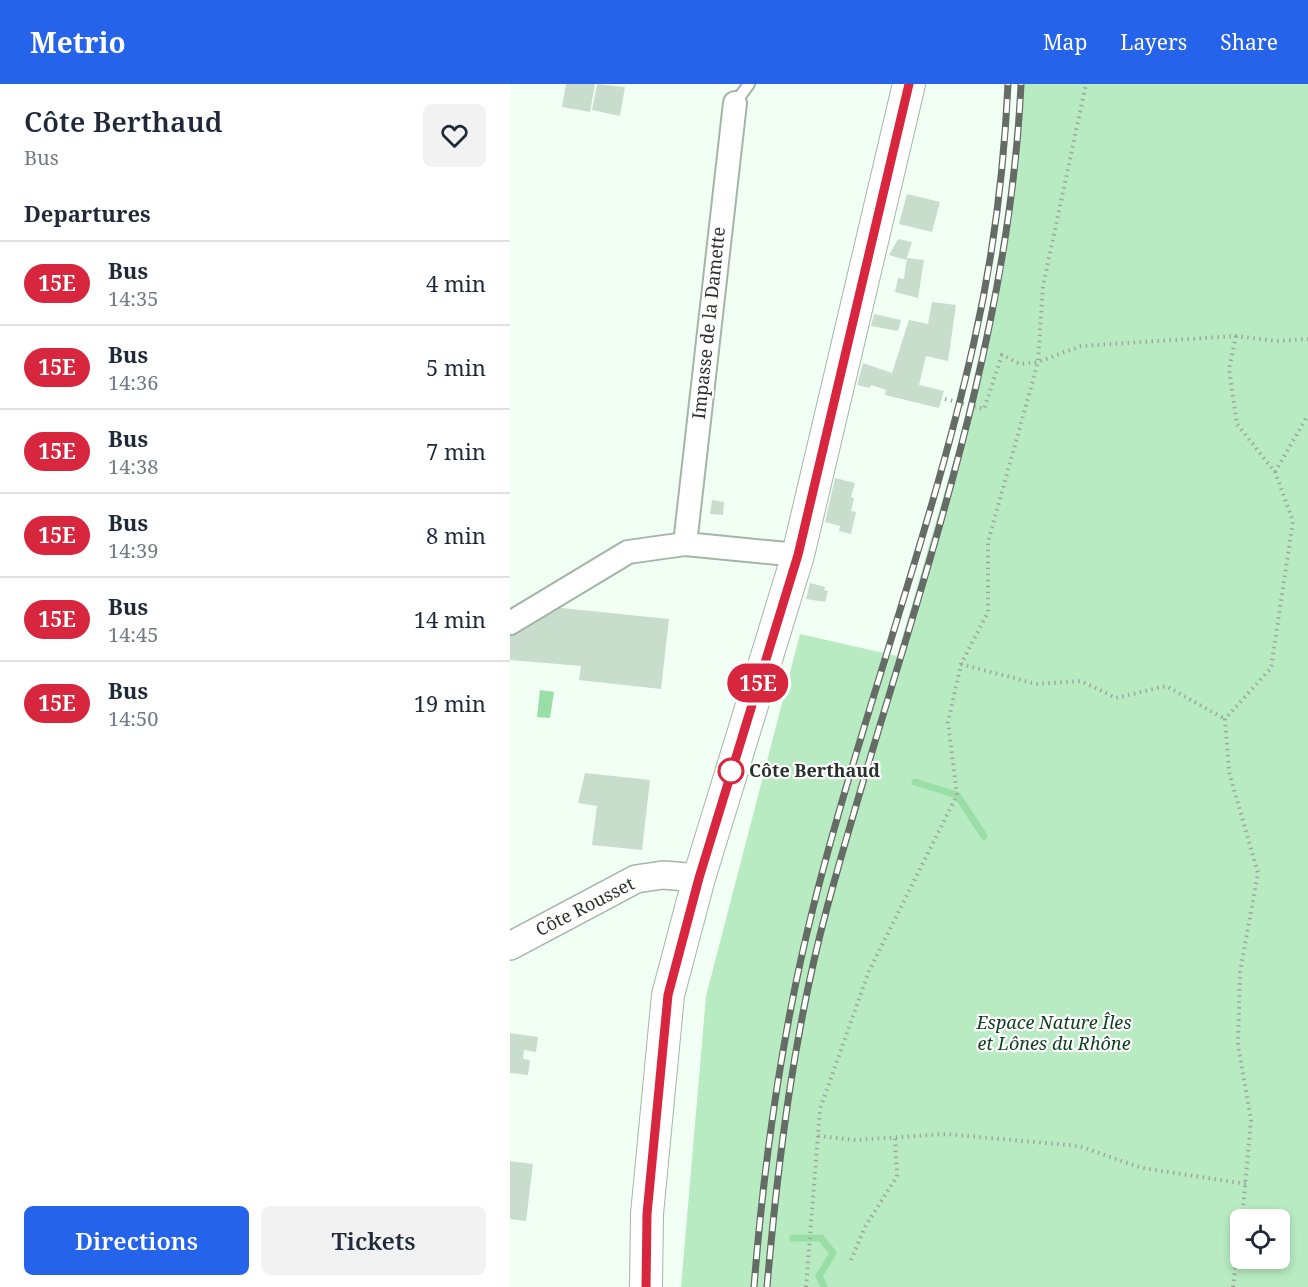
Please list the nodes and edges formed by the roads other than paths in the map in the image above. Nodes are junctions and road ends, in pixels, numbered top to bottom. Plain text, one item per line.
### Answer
1 (749, 84) edge
2 (909, 84) edge
3 (735, 103) joint
4 (685, 544) junction
5 (798, 555) junction
6 (510, 623) edge
7 (699, 878) junction
8 (510, 946) edge
9 (646, 1287) edge

1 - 3 lane
2 - 5 main road
3 - 4 street, Impasse de la Damette
4 - 5 street
4 - 6 street
5 - 7 main road
7 - 8 street, Côte Rousset
7 - 9 main road

